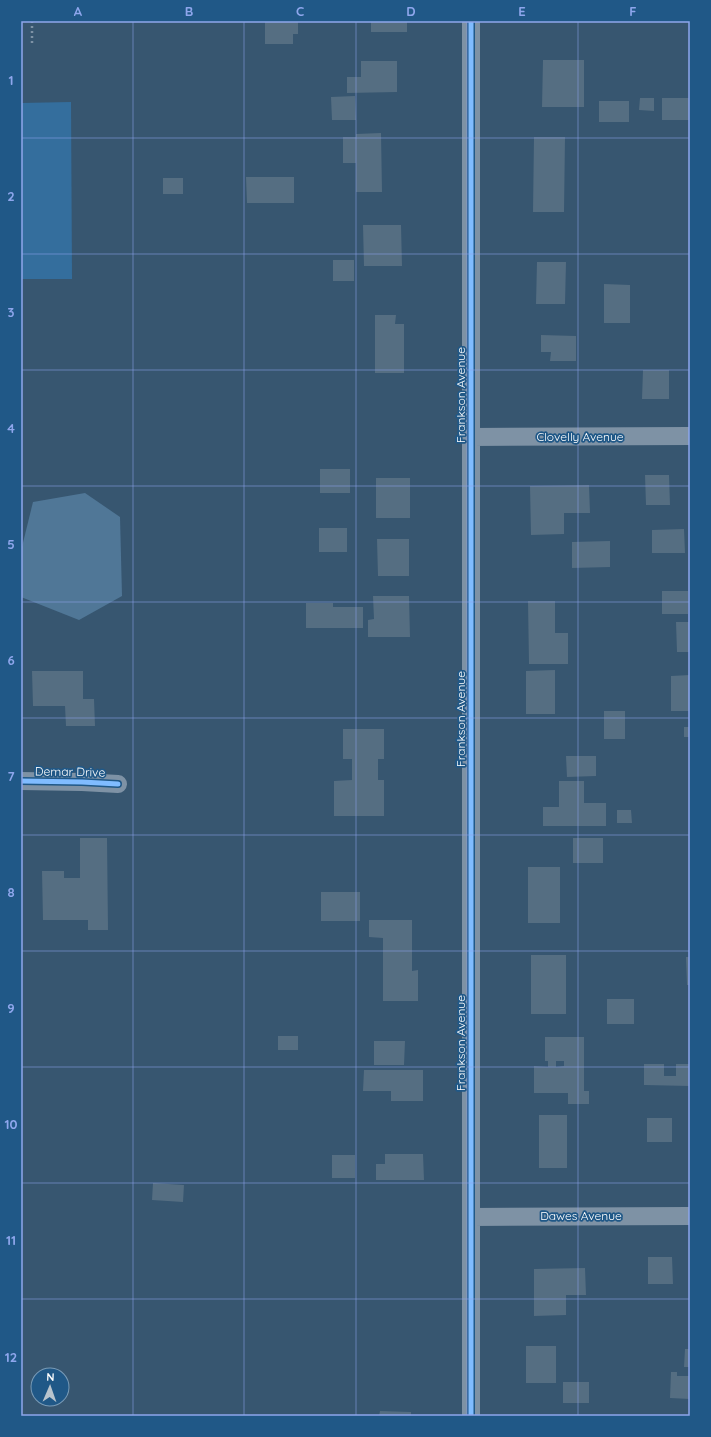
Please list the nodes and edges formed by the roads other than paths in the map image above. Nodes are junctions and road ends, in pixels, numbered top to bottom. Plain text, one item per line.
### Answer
1 (471, 21) edge
2 (690, 436) edge
3 (471, 437) junction
4 (21, 782) edge
5 (118, 784) dead end
6 (690, 1216) edge
7 (471, 1217) junction
8 (471, 1416) edge

1 - 3 street, Frankson Avenue
2 - 3 street, Clovelly Avenue
3 - 7 street, Frankson Avenue
4 - 5 street, Demar Drive
6 - 7 street, Dawes Avenue
7 - 8 street, Frankson Avenue

